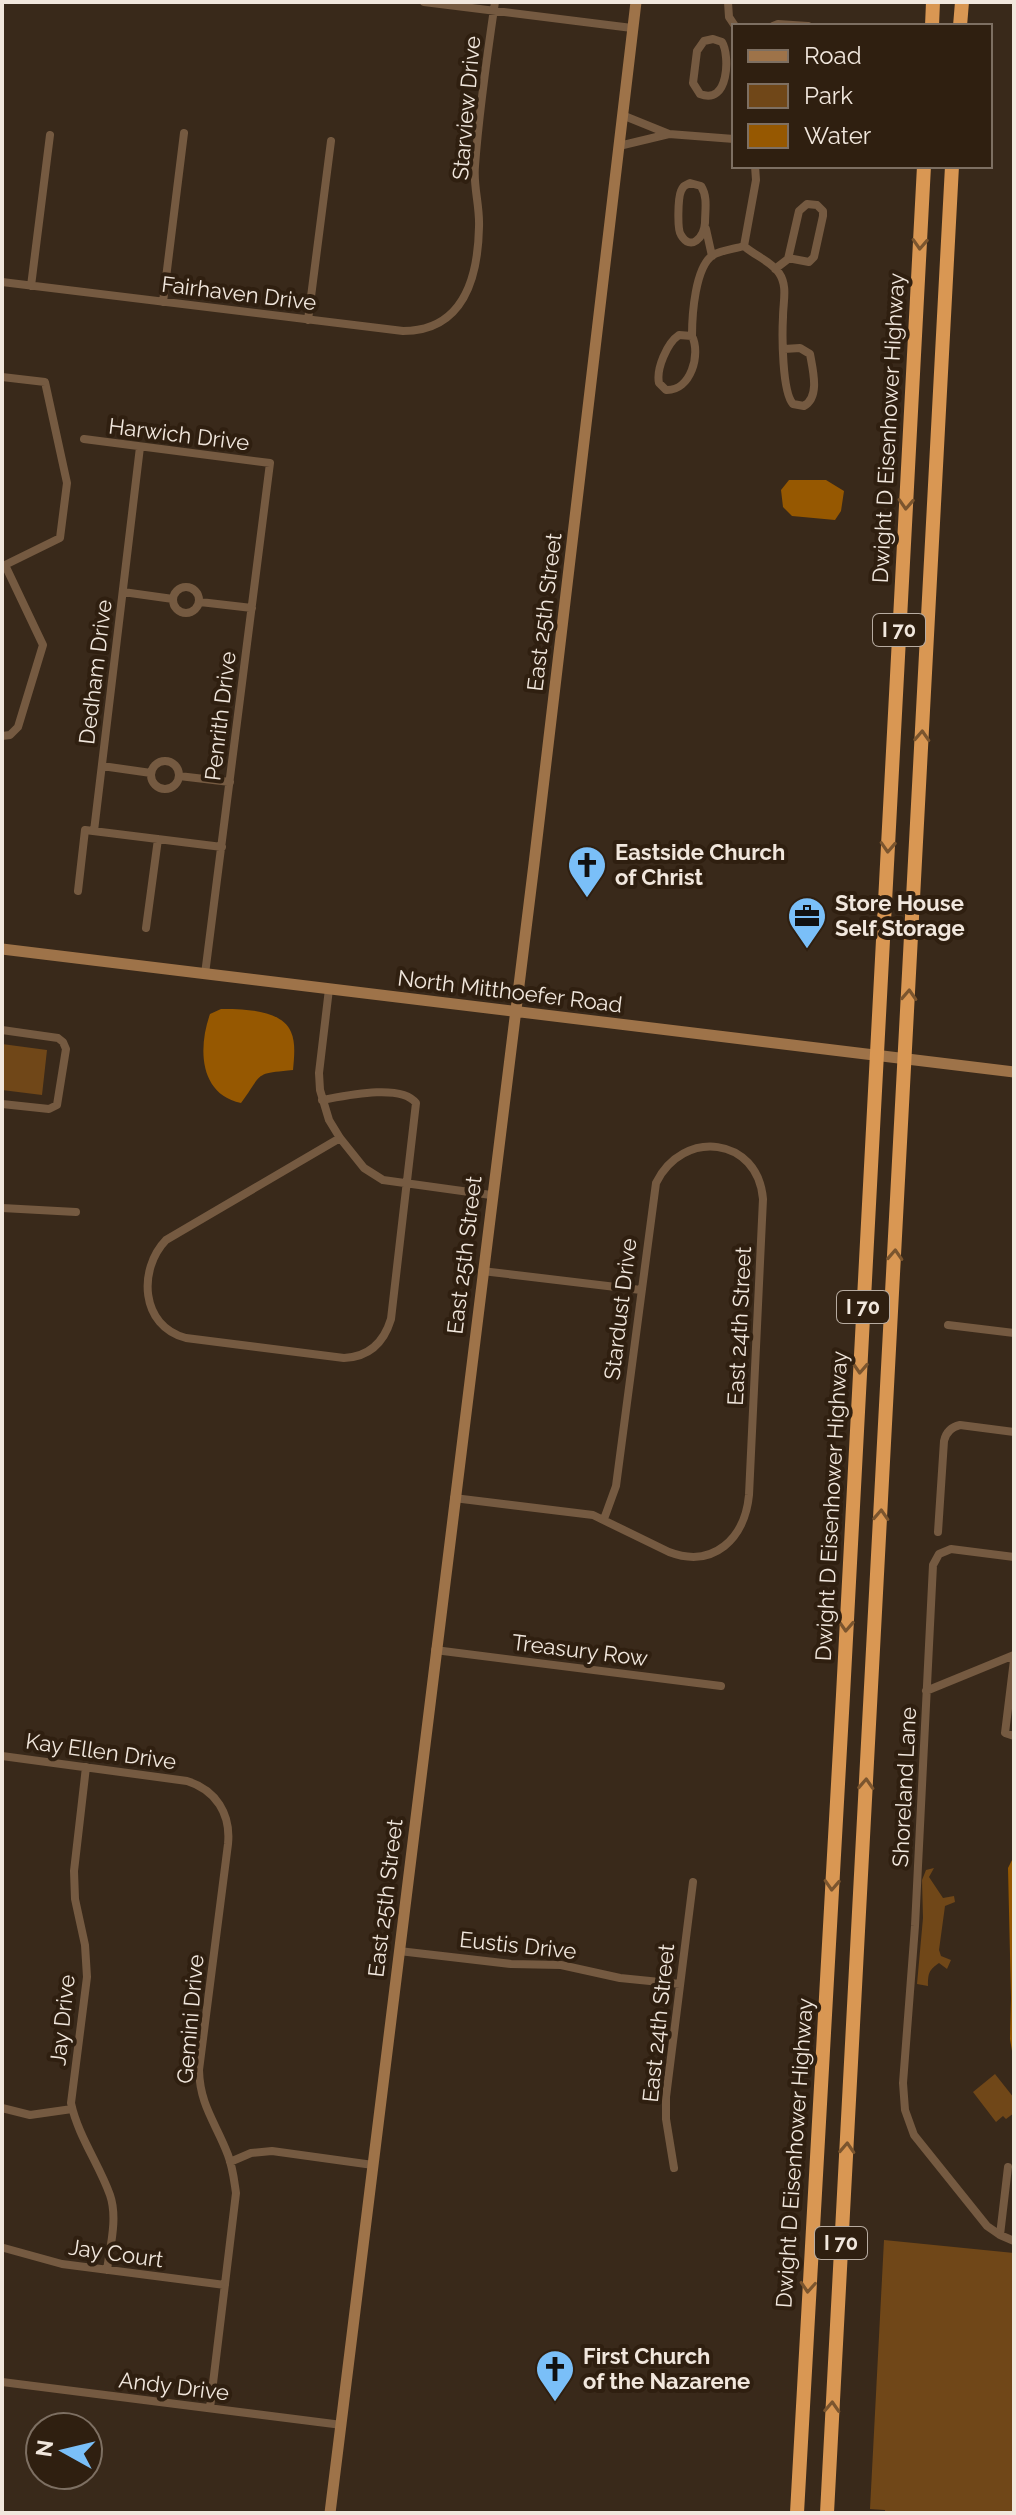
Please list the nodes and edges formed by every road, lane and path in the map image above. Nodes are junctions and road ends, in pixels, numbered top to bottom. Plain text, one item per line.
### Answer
1 (424, 2) edge
2 (636, 2) edge
3 (728, 2) edge
4 (933, 2) edge
5 (962, 2) edge
6 (494, 6) edge
7 (732, 24) edge
8 (932, 24) edge
9 (960, 24) edge
10 (632, 28) junction
11 (732, 30) edge
12 (722, 42) junction
13 (622, 115) junction
14 (184, 133) dead end
15 (669, 134) junction
16 (50, 135) dead end
17 (732, 139) edge
18 (331, 141) dead end
19 (619, 146) junction
20 (755, 168) edge
21 (924, 168) edge
22 (952, 168) edge
23 (705, 223) junction
24 (744, 246) junction
25 (712, 256) junction
26 (788, 258) junction
27 (775, 269) junction
28 (2, 282) edge
29 (31, 286) junction
30 (163, 302) junction
31 (462, 302) joint
32 (308, 320) junction
33 (692, 336) junction
34 (784, 349) junction
35 (2, 377) edge
36 (84, 439) dead end
37 (140, 447) junction
38 (270, 463) joint
39 (123, 592) junction
40 (173, 599) junction
41 (200, 602) junction
42 (252, 608) junction
43 (2, 736) edge
44 (102, 766) junction
45 (151, 773) junction
46 (179, 776) junction
47 (230, 782) junction
48 (94, 831) junction
49 (158, 839) junction
50 (222, 847) junction
51 (78, 891) dead end
52 (146, 928) dead end
53 (2, 949) edge
54 (205, 974) junction
55 (329, 989) junction
56 (514, 1012) junction
57 (2, 1030) edge
58 (1014, 1072) edge
59 (322, 1100) junction
60 (2, 1104) edge
61 (340, 1138) junction
62 (722, 1149) joint
63 (407, 1184) junction
64 (491, 1195) junction
65 (2, 1208) edge
66 (76, 1212) dead end
67 (482, 1271) junction
68 (641, 1290) junction
69 (948, 1325) dead end
70 (1014, 1333) edge
71 (1014, 1432) edge
72 (454, 1498) junction
73 (604, 1519) junction
74 (938, 1532) dead end
75 (1014, 1557) edge
76 (435, 1650) junction
77 (1014, 1657) edge
78 (721, 1686) dead end
79 (926, 1691) junction
80 (1014, 1736) edge
81 (2, 1756) edge
82 (86, 1767) junction
83 (226, 1818) joint
84 (693, 1882) dead end
85 (399, 1951) junction
86 (680, 1984) junction
87 (2, 2108) edge
88 (72, 2109) junction
89 (230, 2162) junction
90 (373, 2165) junction
91 (1008, 2167) dead end
92 (674, 2168) dead end
93 (1000, 2235) junction
94 (1014, 2241) edge
95 (4, 2248) dead end
96 (107, 2270) junction
97 (225, 2285) junction
98 (804, 2359) junction
99 (2, 2382) edge
100 (210, 2408) junction
101 (342, 2425) junction
102 (330, 2513) edge
103 (789, 2513) edge
104 (797, 2513) edge
105 (828, 2513) edge

1 - 6 street
2 - 10 street, East 25th Street
3 - 7 street
4 - 8 highway
5 - 9 highway
6 - 10 street
6 - 31 street, Starview Drive
10 - 13 street, East 25th Street
11 - 12 street
12 - 12 street
13 - 15 street
13 - 19 street, East 25th Street
14 - 30 street
15 - 17 street
15 - 19 street
16 - 29 street
18 - 32 street
19 - 56 street, East 25th Street
20 - 24 street
21 -> 98 highway, Dwight D Eisenhower Highway / I 70
105 -> 22 highway, I 70
23 - 23 street
23 - 25 street
24 - 25 street
24 - 27 street
25 - 33 street
26 - 26 street
26 - 27 street
27 - 34 street
28 - 29 street, Fairhaven Drive
29 - 30 street, Fairhaven Drive
30 - 32 street, Fairhaven Drive
31 - 32 street, Fairhaven Drive
33 - 33 street
34 - 34 street
35 - 43 street
36 - 37 street, Harwich Drive
37 - 38 street, Harwich Drive
37 - 39 street, Dedham Drive
38 - 42 street, Penrith Drive
39 - 40 street
39 - 44 street, Dedham Drive
40 - 41 street
40 - 41 street
41 - 42 street
42 - 47 street, Penrith Drive
44 - 45 street
44 - 48 street, Dedham Drive
45 - 46 street
45 - 46 street
46 - 47 street
47 - 50 street, Penrith Drive
48 - 49 street
48 - 51 street, Dedham Drive
49 - 50 street
49 - 52 street
50 - 54 street, Penrith Drive
53 - 54 street, North Mitthoefer Road
54 - 55 street, North Mitthoefer Road
55 - 56 street, North Mitthoefer Road
55 - 59 street
56 - 58 street, North Mitthoefer Road
56 - 64 street, East 25th Street
57 - 60 street
59 - 61 street
59 - 63 street
61 - 63 street
61 - 63 street
62 - 68 street, Stardust Drive
62 - 73 street, East 24th Street
63 - 64 street
64 - 67 street, East 25th Street
65 - 66 street
67 - 68 street
67 - 72 street, East 25th Street
68 - 73 street, Stardust Drive
69 - 70 street
71 - 74 street
72 - 73 street
72 - 76 street, East 25th Street
75 - 79 street, Shoreland Lane
76 - 78 street, Treasury Row
76 - 85 street, East 25th Street
77 - 79 street
77 - 80 street
79 - 93 street, Shoreland Lane
81 - 82 street, Kay Ellen Drive
82 - 83 street, Kay Ellen Drive
82 - 88 street, Jay Drive
83 - 89 street, Gemini Drive
84 - 86 street, East 24th Street
85 - 86 street, Eustis Drive
85 - 90 street, East 25th Street
86 - 92 street, East 24th Street
87 - 88 street
88 - 96 street, Jay Drive
89 - 90 street
89 - 97 street, Gemini Drive
90 - 101 street, East 25th Street
91 - 93 street
93 - 94 street
95 - 96 street, Jay Court
96 - 97 street, Jay Court
97 - 100 street, Gemini Drive
98 - 103 highway
98 - 104 highway, Dwight D Eisenhower Highway / I 70
99 - 100 street, Andy Drive
100 - 101 street, Andy Drive
101 - 102 street, East 25th Street

